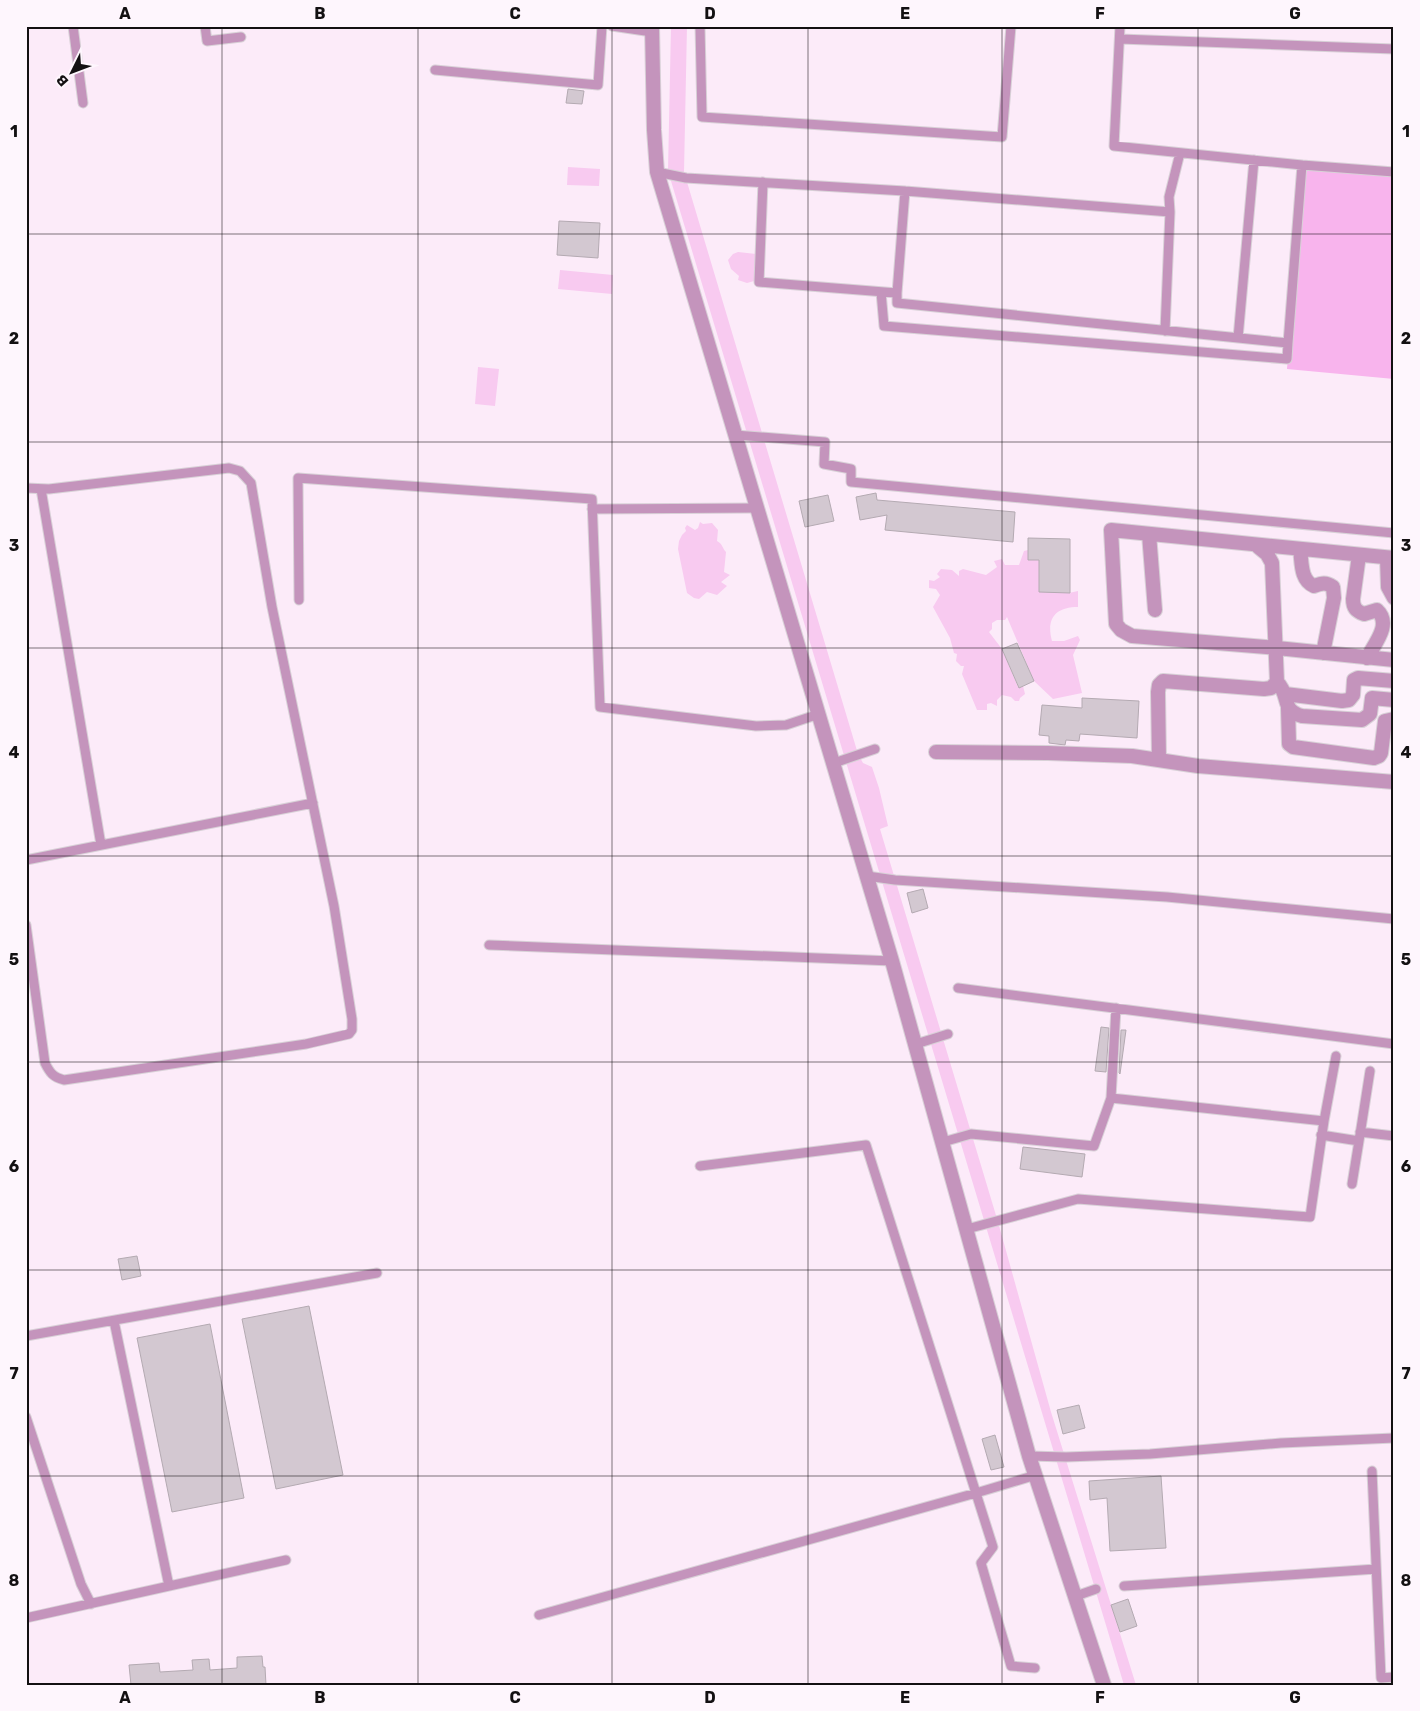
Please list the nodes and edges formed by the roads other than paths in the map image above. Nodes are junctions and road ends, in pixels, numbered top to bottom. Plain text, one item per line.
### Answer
1 (74, 26) edge
2 (205, 26) edge
3 (602, 26) edge
4 (612, 26) edge
5 (700, 26) edge
6 (1011, 26) edge
7 (1120, 26) edge
8 (652, 29) edge
9 (241, 37) dead end
10 (1120, 39) junction
11 (1394, 49) edge
12 (434, 70) dead end
13 (83, 103) dead end
14 (1180, 153) junction
15 (1254, 160) junction
16 (1302, 165) junction
17 (1394, 172) edge
18 (663, 174) junction
19 (762, 182) junction
20 (904, 191) junction
21 (1170, 212) junction
22 (881, 292) junction
23 (897, 293) junction
24 (1165, 331) junction
25 (1238, 338) junction
26 (1288, 342) junction
27 (742, 436) junction
28 (26, 488) edge
29 (41, 488) junction
30 (757, 508) junction
31 (592, 509) junction
32 (1394, 533) edge
33 (1149, 534) junction
34 (1256, 545) junction
35 (1295, 549) junction
36 (1359, 555) junction
37 (1390, 558) edge
38 (1272, 563) junction
39 (1394, 598) edge
40 (299, 600) dead end
41 (1155, 610) dead end
42 (1276, 648) junction
43 (1323, 653) junction
44 (1367, 658) junction
45 (1394, 660) edge
46 (1394, 681) edge
47 (1281, 688) junction
48 (1394, 700) edge
49 (1288, 708) junction
50 (820, 714) junction
51 (1394, 719) edge
52 (874, 749) dead end
53 (936, 752) dead end
54 (1159, 760) junction
55 (839, 761) junction
56 (1394, 782) edge
57 (313, 803) junction
58 (101, 845) junction
59 (26, 860) edge
60 (874, 877) junction
61 (1394, 919) edge
62 (26, 924) edge
63 (489, 945) dead end
64 (892, 961) junction
65 (958, 988) dead end
66 (1116, 1008) junction
67 (945, 1034) dead end
68 (916, 1044) junction
69 (1394, 1044) edge
70 (1336, 1056) dead end
71 (1370, 1070) dead end
72 (1111, 1098) junction
73 (1324, 1122) junction
74 (1321, 1135) junction
75 (1359, 1136) junction
76 (1394, 1136) edge
77 (943, 1142) junction
78 (700, 1166) dead end
79 (1352, 1184) dead end
80 (968, 1229) junction
81 (377, 1273) dead end
82 (114, 1321) junction
83 (26, 1336) edge
84 (26, 1417) edge
85 (1394, 1438) edge
86 (1029, 1456) junction
87 (1372, 1471) dead end
88 (1036, 1475) junction
89 (976, 1493) junction
90 (286, 1560) dead end
91 (1376, 1569) junction
92 (169, 1586) junction
93 (1124, 1586) dead end
94 (1096, 1589) dead end
95 (1076, 1596) junction
96 (91, 1604) junction
97 (539, 1615) dead end
98 (26, 1618) edge
99 (1035, 1668) dead end
100 (1394, 1677) edge
101 (1104, 1685) edge

1 - 13 lane
2 - 9 lane
3 - 12 lane
4 - 8 lane
5 - 6 lane
7 - 10 lane
8 - 18 street
10 - 11 lane
10 - 14 lane
14 - 15 lane
14 - 21 lane
15 - 16 lane
15 - 25 lane
16 - 17 lane
16 - 26 lane
18 - 19 lane
18 - 27 street
19 - 20 lane
19 - 22 lane
20 - 21 lane
20 - 23 lane
21 - 24 lane
22 - 23 lane
22 - 26 lane
23 - 24 lane
24 - 25 lane
25 - 26 lane
27 - 30 street
27 - 32 lane
28 - 29 lane
29 - 57 lane
29 - 58 lane
30 - 31 lane
30 - 50 street
31 - 40 lane
31 - 50 lane
33 - 34 street
33 - 41 street
33 - 42 street
34 - 35 street
34 - 38 street
35 - 36 street
35 - 38 street
35 - 43 street
36 - 37 street
36 - 44 street
37 - 39 street
38 - 42 street
42 - 43 street
42 - 47 street
43 - 44 street
44 - 45 street
46 - 47 street
47 - 49 street
47 - 54 street
48 - 49 street
49 - 51 street
50 - 55 street
52 - 55 lane
53 - 54 street
54 - 56 street
55 - 60 street
57 - 58 lane
57 - 62 lane
58 - 59 lane
60 - 61 lane
60 - 64 street
63 - 64 lane
64 - 68 street
65 - 66 lane
66 - 69 lane
66 - 72 lane
67 - 68 lane
68 - 77 street
70 - 73 lane
71 - 75 lane
72 - 73 lane
72 - 77 lane
73 - 74 lane
74 - 75 lane
74 - 80 lane
75 - 76 lane
75 - 79 lane
77 - 80 street
78 - 89 lane
80 - 86 street
81 - 82 lane
82 - 83 lane
82 - 92 lane
84 - 96 lane
85 - 86 lane
86 - 88 street
87 - 91 lane
88 - 89 lane
88 - 95 street
89 - 97 lane
89 - 99 lane
90 - 92 lane
91 - 93 lane
91 - 100 lane
92 - 96 lane
94 - 95 lane
95 - 101 street
96 - 98 lane

